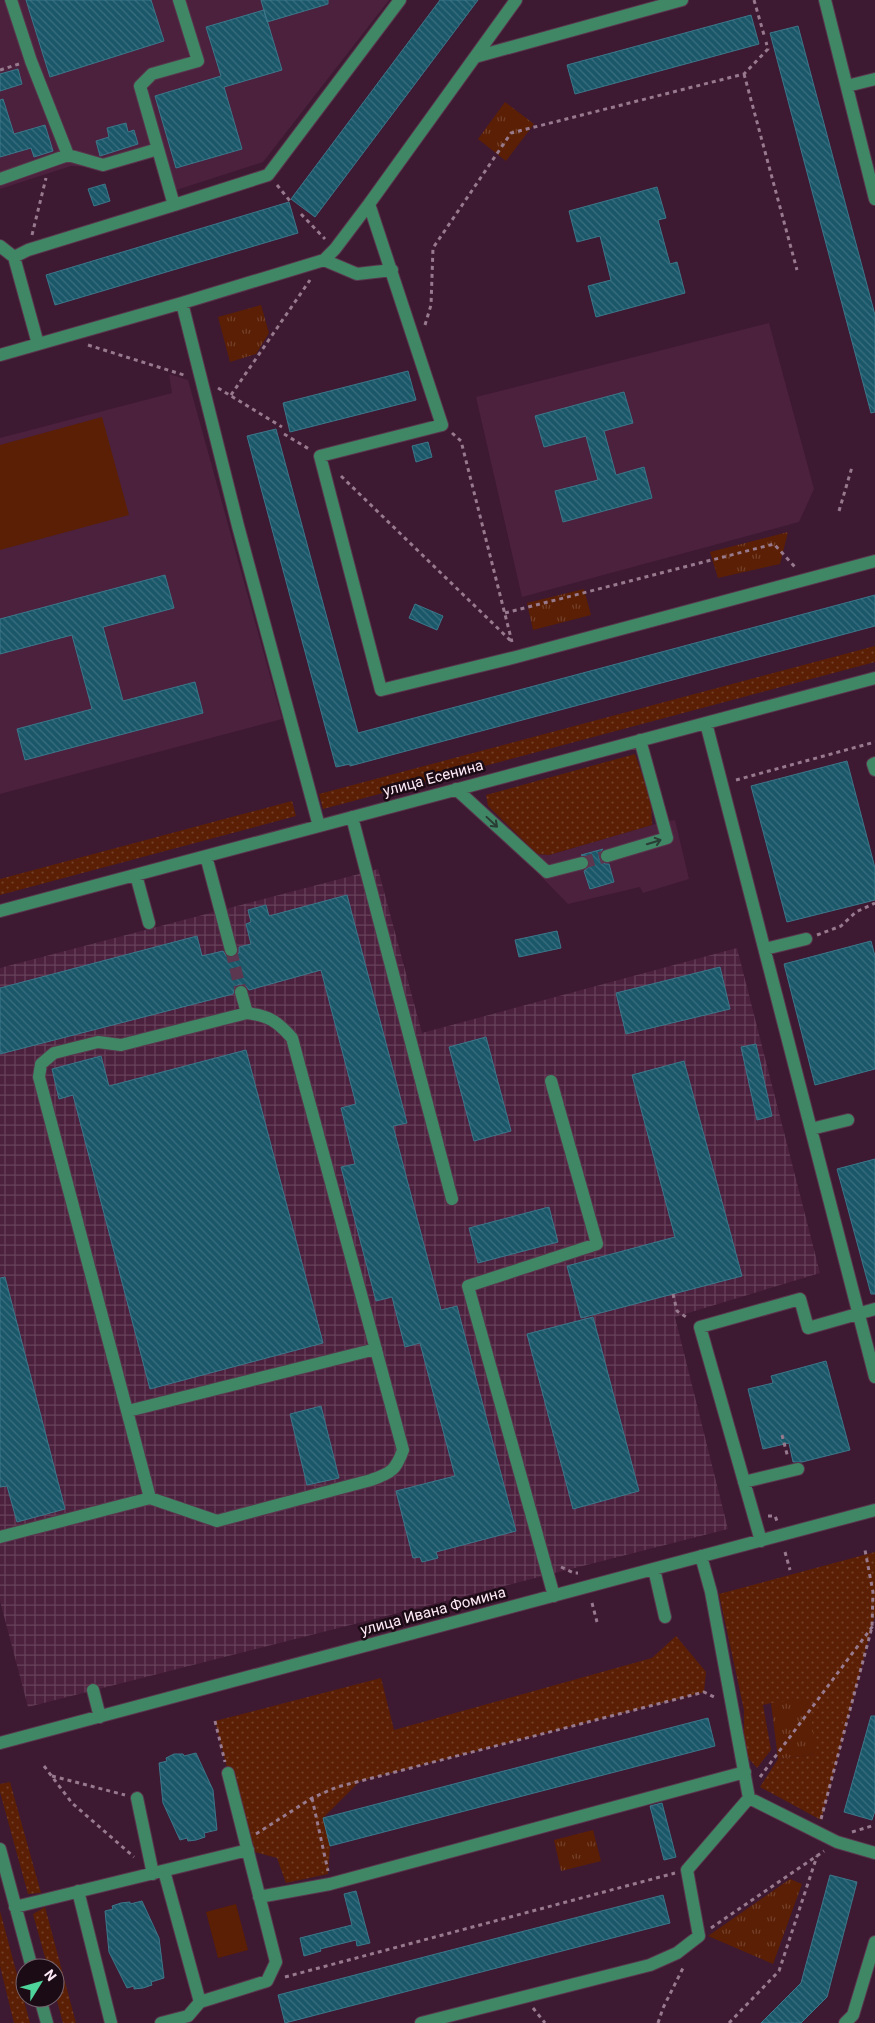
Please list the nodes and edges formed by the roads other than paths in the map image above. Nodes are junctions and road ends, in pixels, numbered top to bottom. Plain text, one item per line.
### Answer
1 (11, 0) edge
2 (179, 0) edge
3 (400, 0) edge
4 (516, 0) edge
5 (682, 0) edge
6 (825, 0) edge
7 (475, 57) junction
8 (875, 79) edge
9 (848, 86) junction
10 (158, 149) junction
11 (68, 155) junction
12 (0, 179) edge
13 (875, 199) edge
14 (369, 204) junction
15 (174, 205) junction
16 (0, 246) edge
17 (14, 257) junction
18 (324, 260) junction
19 (392, 270) junction
20 (182, 303) junction
21 (38, 344) junction
22 (0, 355) edge
23 (875, 560) edge
24 (875, 678) edge
25 (706, 722) junction
26 (640, 740) junction
27 (875, 763) edge
28 (875, 770) edge
29 (456, 789) junction
30 (352, 817) junction
31 (319, 826) junction
32 (206, 856) junction
33 (607, 856) tunnel mouth
34 (582, 863) tunnel mouth
35 (136, 875) junction
36 (0, 911) edge
37 (149, 923) dead end
38 (806, 939) road end
39 (765, 949) junction
40 (231, 950) tunnel mouth
41 (242, 992) tunnel mouth
42 (247, 1013) junction
43 (551, 1082) dead end
44 (848, 1120) dead end
45 (811, 1129) junction
46 (452, 1199) dead end
47 (875, 1309) edge
48 (859, 1314) junction
49 (376, 1349) junction
50 (875, 1377) edge
51 (128, 1411) junction
52 (795, 1470) road end
53 (744, 1482) junction
54 (150, 1498) junction
55 (875, 1510) edge
56 (0, 1537) edge
57 (761, 1540) junction
58 (701, 1556) junction
59 (654, 1569) junction
60 (554, 1596) junction
61 (665, 1617) dead end
62 (93, 1690) dead end
63 (100, 1716) junction
64 (0, 1743) edge
65 (745, 1772) junction
66 (228, 1773) road end
67 (137, 1798) road end
68 (749, 1798) junction
69 (246, 1845) junction
70 (0, 1849) edge
71 (875, 1853) edge
72 (158, 1873) junction
73 (78, 1891) junction
74 (260, 1897) junction
75 (15, 1907) junction
76 (875, 1942) edge
77 (29, 1958) edge
78 (200, 2002) junction
79 (43, 2008) edge
80 (189, 2019) edge
81 (47, 2023) edge
82 (111, 2023) edge
83 (161, 2023) edge
84 (421, 2023) edge
85 (846, 2023) edge

1 - 11 street
2 - 10 street
3 - 15 street
4 - 7 street
5 - 7 street
6 - 9 street
7 - 14 street
8 - 9 street
9 - 13 street
10 - 11 street
10 - 15 street
11 - 12 street
14 - 18 street
14 - 19 street
15 - 17 street
16 - 17 street
17 - 21 street
18 - 19 street
18 - 20 street
19 - 23 street
20 - 21 street
20 - 31 street
21 - 22 street
24 - 25 street, улица Есенина
25 - 26 street, улица Есенина
25 - 39 street
26 - 29 street, улица Есенина
33 -> 26 street
27 - 28 street
29 - 30 street, улица Есенина
29 -> 34 street
30 - 31 street, улица Есенина
30 - 46 street
31 - 32 street, улица Есенина
32 - 35 street, улица Есенина
32 - 40 street
35 - 36 street, улица Есенина
35 - 37 street
38 - 39 street
39 - 45 street
41 - 42 street
42 - 49 street
42 - 51 street
43 - 60 street
44 - 45 street
45 - 48 street
47 - 48 street
48 - 50 street
48 - 53 street
49 - 51 street
49 - 54 street
51 - 54 street
52 - 53 street
53 - 57 street
54 - 56 street
55 - 57 street, улица Ивана Фомина
57 - 58 street, улица Ивана Фомина
58 - 59 street, улица Ивана Фомина
58 - 65 street
59 - 60 street, улица Ивана Фомина
59 - 61 street
60 - 63 street, улица Ивана Фомина
62 - 63 street
63 - 64 street, улица Ивана Фомина
65 - 68 street
65 - 74 street
66 - 69 street
67 - 72 street
68 - 71 street
68 - 84 street
69 - 72 street
69 - 74 street
70 - 75 street
72 - 73 street
72 - 78 street
73 - 75 street
73 - 82 street
74 - 78 street
75 - 77 street
76 - 85 street
78 - 80 street
79 - 81 street
80 - 83 street

